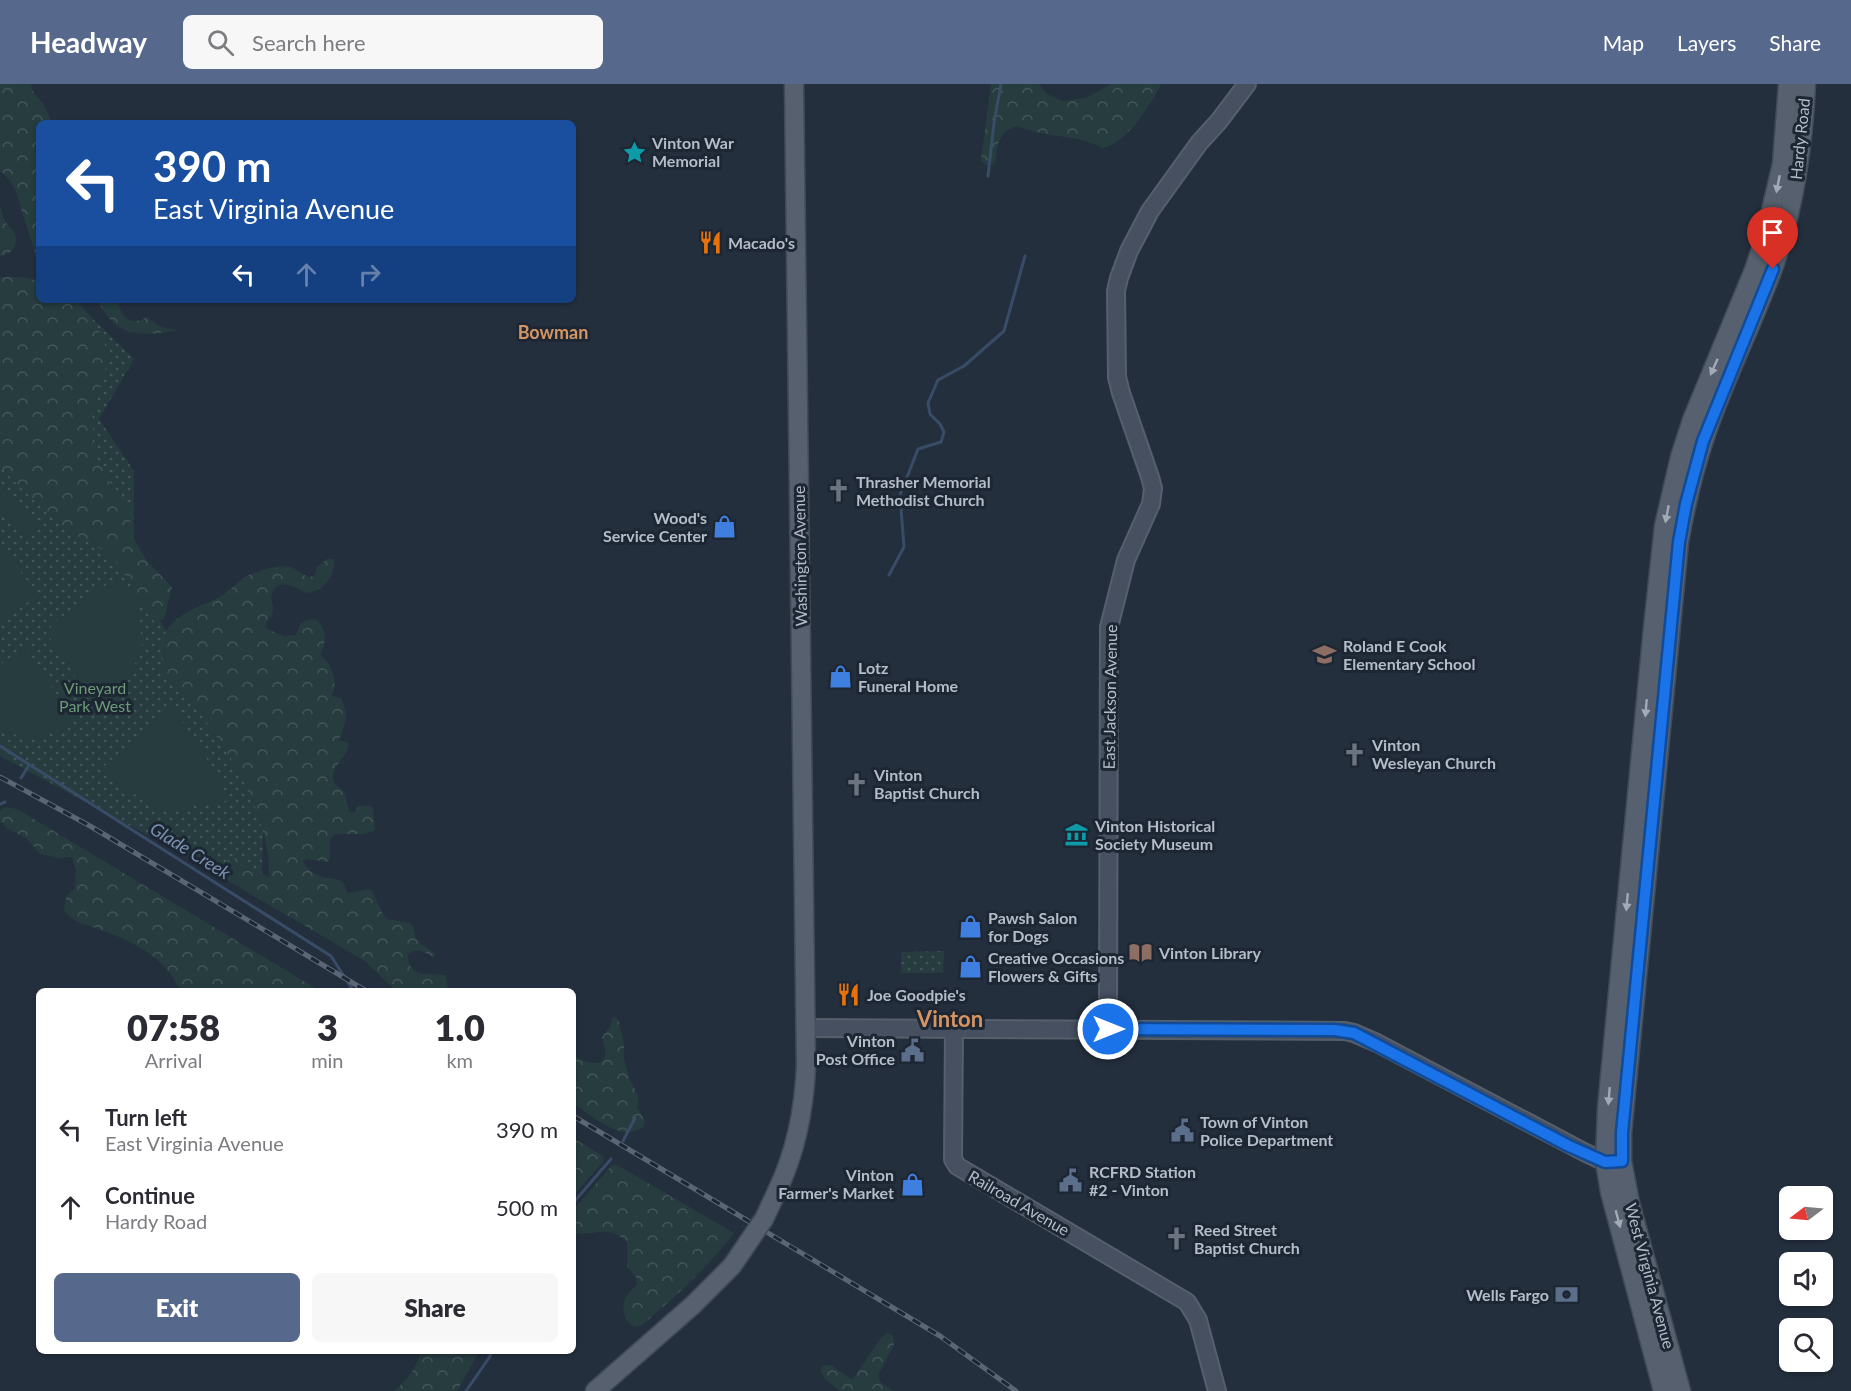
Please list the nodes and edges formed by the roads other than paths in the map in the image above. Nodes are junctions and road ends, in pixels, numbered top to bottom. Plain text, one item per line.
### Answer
1 (794, 84) edge
2 (1247, 84) edge
3 (1788, 84) edge
4 (1806, 84) edge
5 (1689, 461) junction
6 (806, 1028) junction
7 (954, 1028) junction
8 (1108, 1029) junction
9 (1613, 1161) junction
10 (594, 1391) edge
11 (1217, 1391) edge
12 (1663, 1391) edge
13 (1681, 1391) edge

1 - 6 main road, Washington Avenue
2 - 8 street, East Jackson Avenue
3 -> 5 main road, Hardy Road
4 - 5 main road, Hardy Road
5 - 9 main road
6 - 7 street
6 - 10 main road, Washington Avenue, bridge
7 - 8 street
7 - 11 street, Railroad Avenue
8 - 9 street
9 -> 12 main road, West Virginia Avenue
9 - 13 main road, West Virginia Avenue

